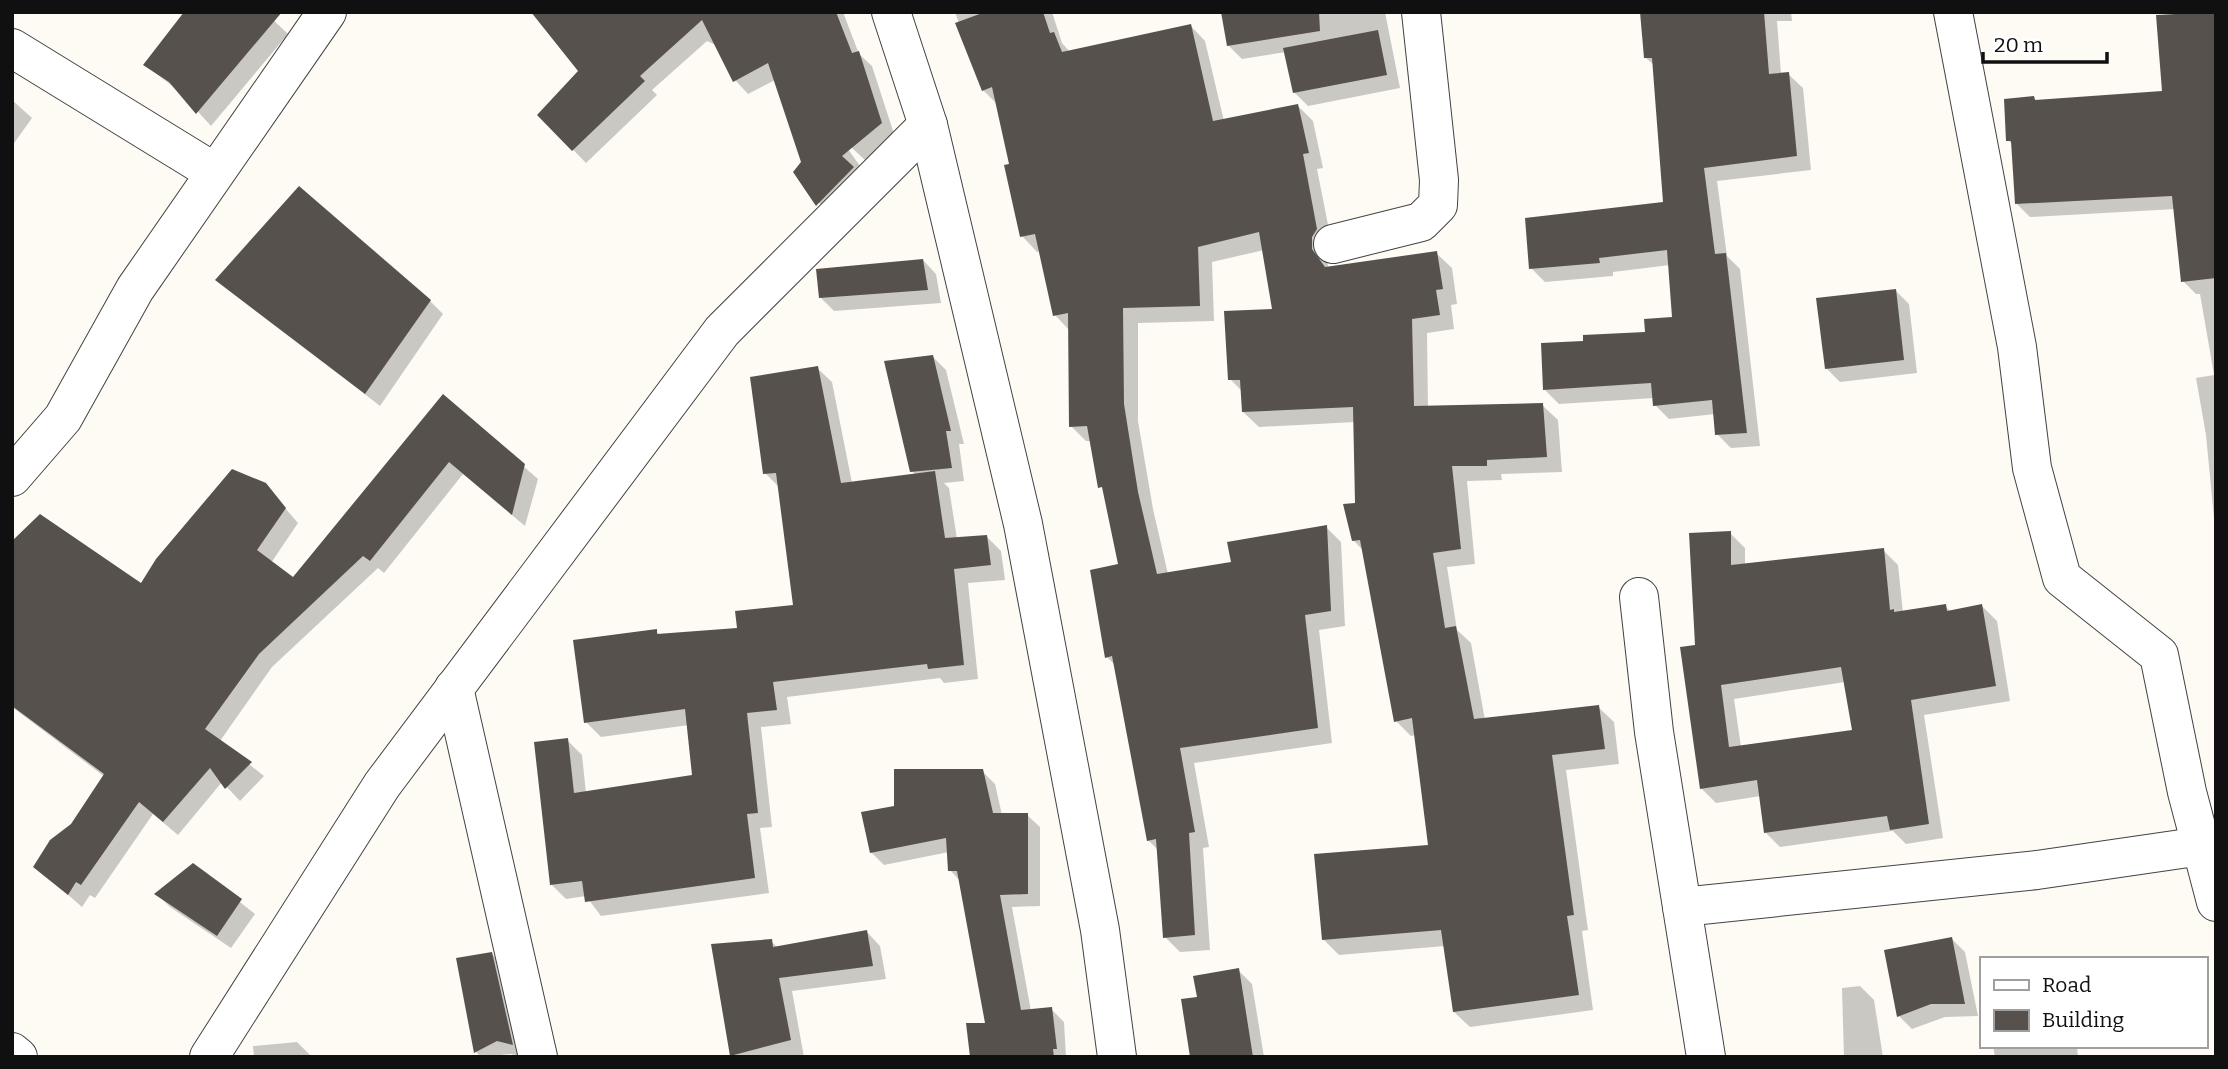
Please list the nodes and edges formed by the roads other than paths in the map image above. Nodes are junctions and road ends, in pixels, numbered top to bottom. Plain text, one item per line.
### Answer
1 (327, 12) edge
2 (891, 12) edge
3 (1421, 12) edge
4 (1953, 12) edge
5 (12, 48) edge
6 (928, 125) junction
7 (214, 172) junction
8 (1333, 244) dead end
9 (12, 477) edge
10 (1639, 597) dead end
11 (454, 688) junction
12 (2202, 846) junction
13 (2216, 902) edge
14 (1682, 907) junction
15 (12, 1052) edge
16 (18, 1057) edge
17 (209, 1057) edge
18 (538, 1057) edge
19 (1117, 1057) edge
20 (1706, 1057) edge

1 - 7 street
2 - 6 street
3 - 8 street
4 - 12 street
5 - 7 street
6 - 11 street
6 - 19 street
7 - 9 street
10 - 14 street
11 - 17 street
11 - 18 street
12 - 13 street
12 - 14 street
14 - 20 street
15 - 16 street

